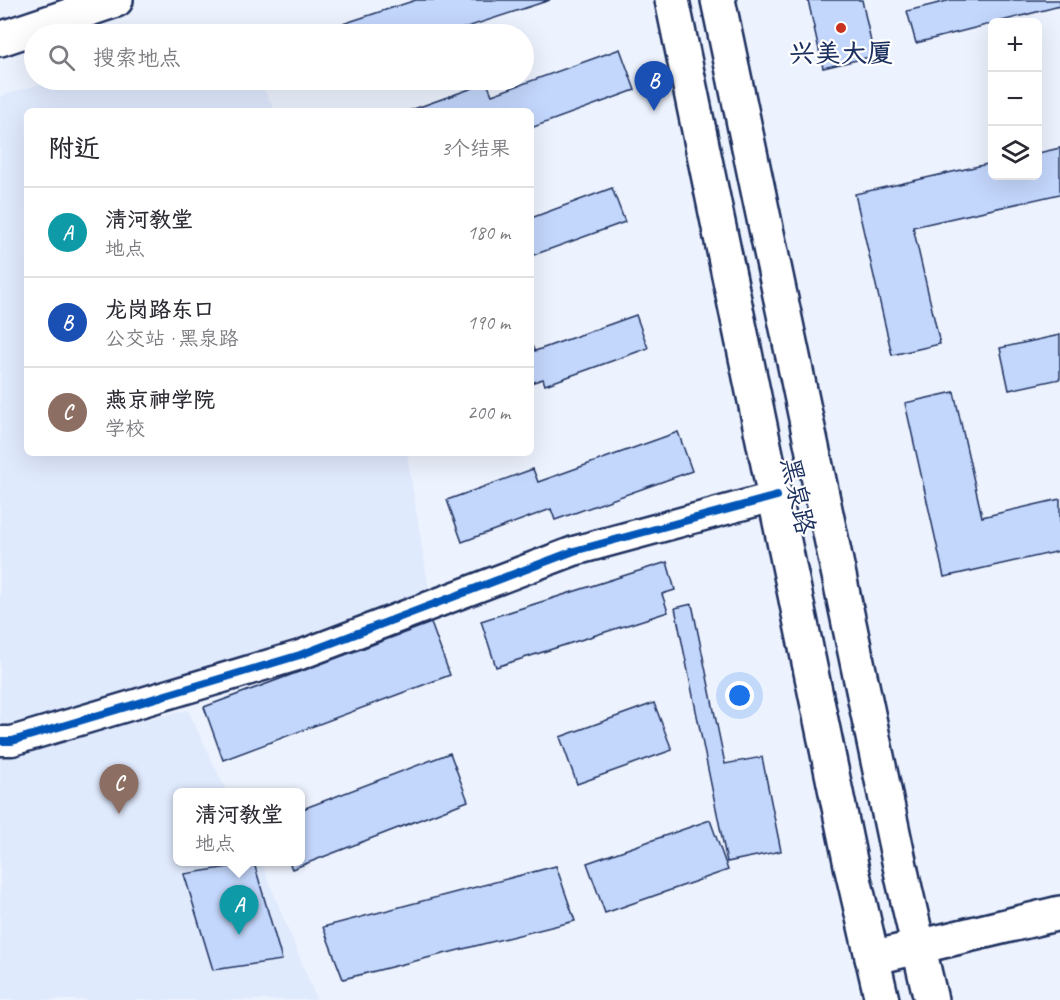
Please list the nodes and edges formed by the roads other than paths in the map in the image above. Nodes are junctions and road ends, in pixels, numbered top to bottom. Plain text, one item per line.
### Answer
1 (116, 0) edge
2 (672, 0) edge
3 (718, 0) edge
4 (45, 24) edge
5 (24, 31) edge
6 (0, 39) edge
7 (777, 496) junction
8 (0, 741) edge
9 (899, 860) junction
10 (852, 870) junction
11 (1060, 913) edge
12 (919, 949) junction
13 (872, 958) junction
14 (882, 1000) edge
15 (931, 1000) edge

1 - 4 main road
2 - 7 main road, 黑泉路
3 - 9 main road, 黑泉路
5 - 6 main road
7 - 8 street
7 - 10 main road, 黑泉路
9 - 10 main road
9 - 12 main road, 黑泉路
10 - 13 main road, 黑泉路
11 - 12 main road
12 - 13 main road
12 - 15 main road, 黑泉路
13 - 14 main road, 黑泉路

